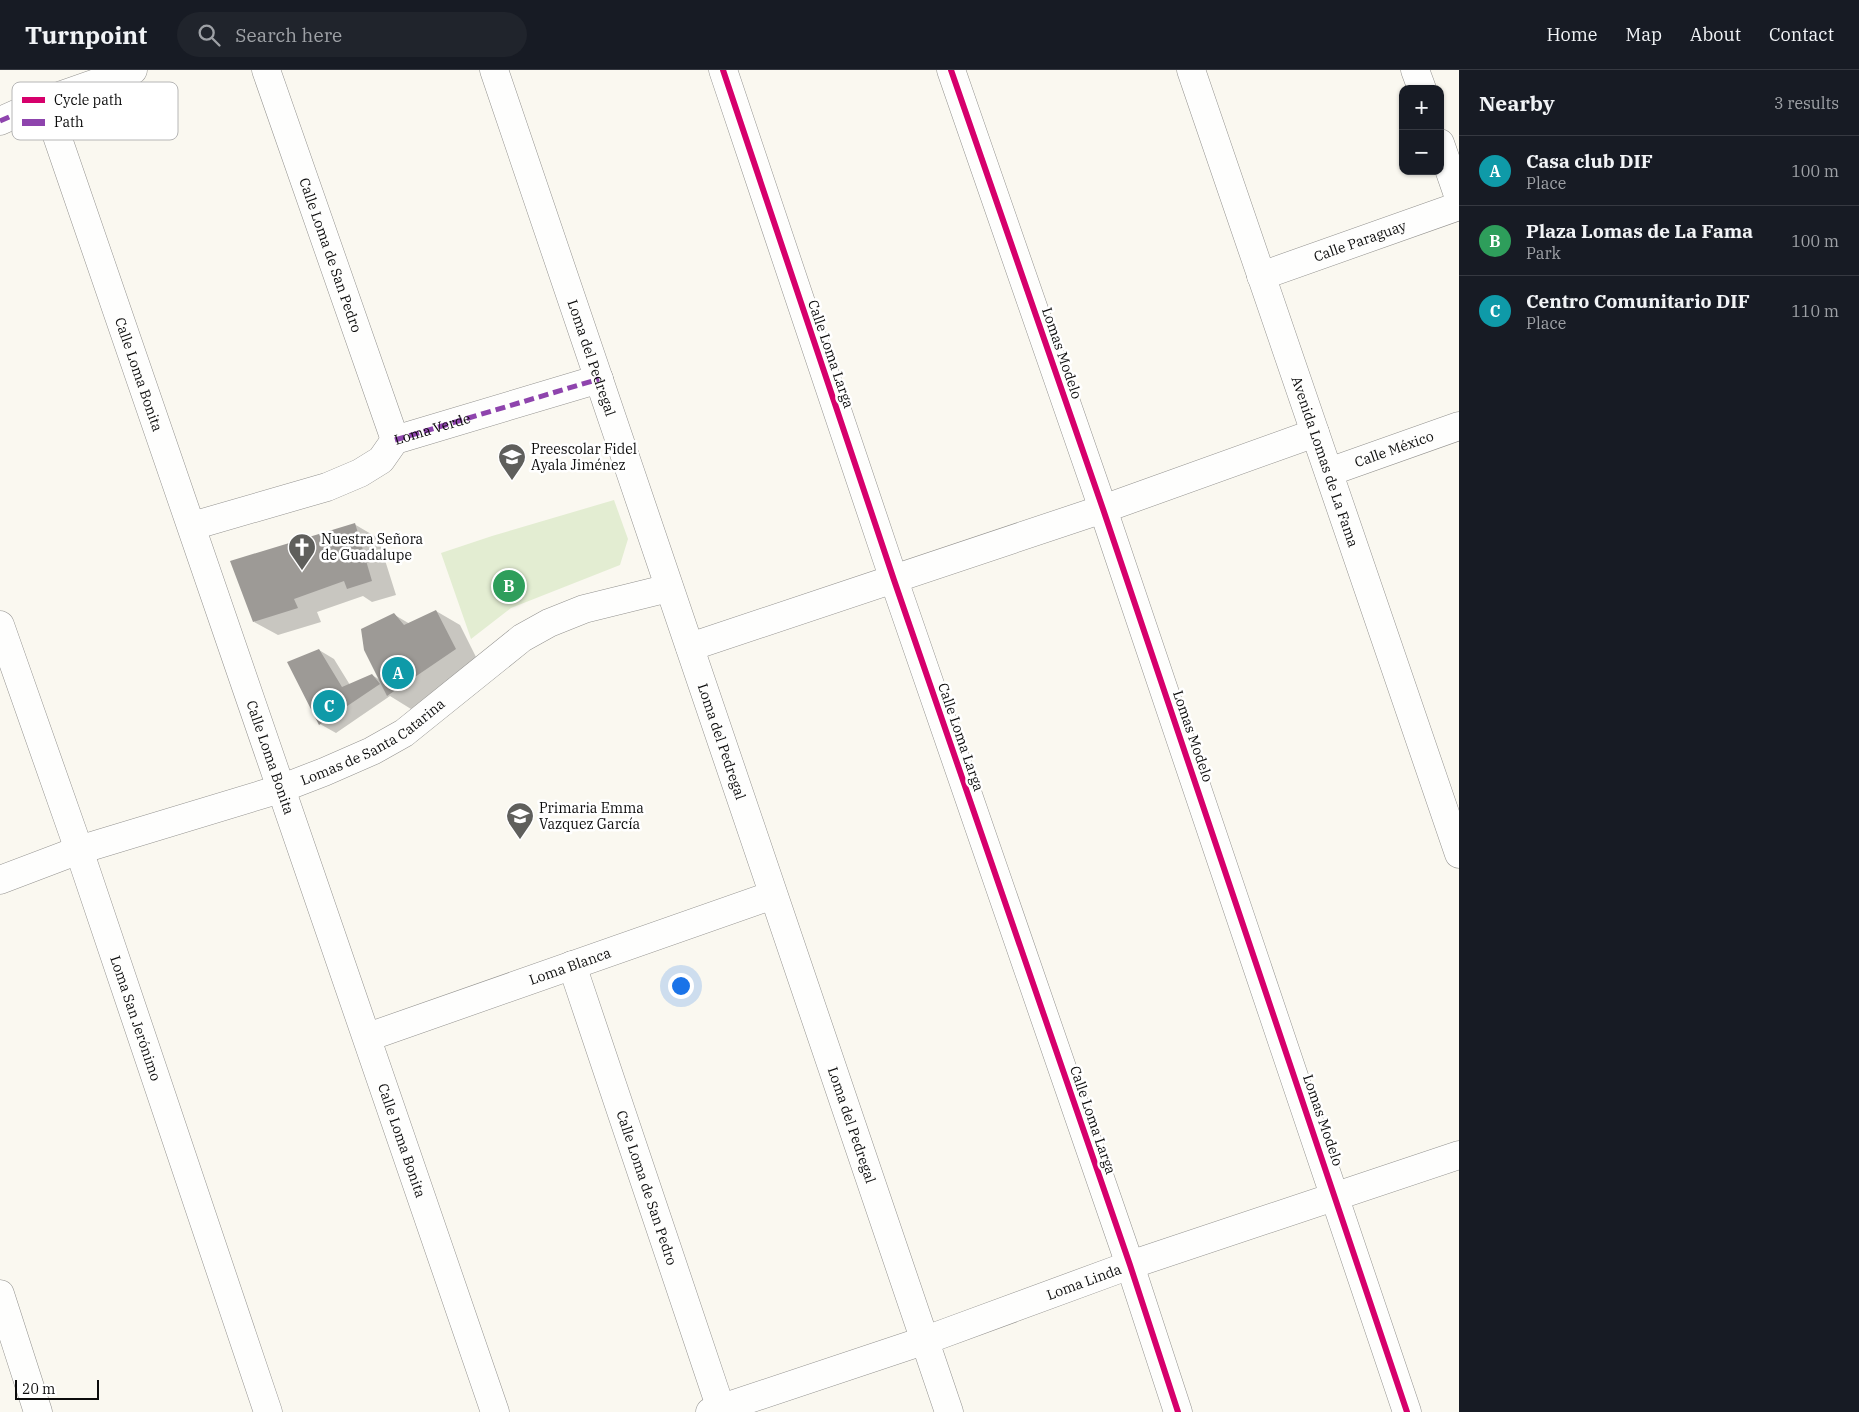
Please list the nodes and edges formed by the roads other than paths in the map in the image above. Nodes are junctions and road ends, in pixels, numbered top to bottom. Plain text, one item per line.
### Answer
1 (133, 70) edge
2 (266, 70) edge
3 (494, 70) edge
4 (723, 70) edge
5 (951, 70) edge
6 (1191, 70) edge
7 (1415, 70) edge
8 (100, 82) edge
9 (1421, 85) edge
10 (12, 116) edge
11 (0, 121) edge
12 (58, 140) edge
13 (1444, 155) edge
14 (1459, 198) edge
15 (1459, 206) edge
16 (1262, 276) junction
17 (600, 379) junction
18 (1459, 426) edge
19 (1315, 433) junction
20 (395, 440) junction
21 (1329, 472) junction
22 (1103, 509) junction
23 (192, 526) junction
24 (894, 580) junction
25 (668, 588) junction
26 (0, 625) edge
27 (690, 648) junction
28 (280, 789) junction
29 (79, 850) junction
30 (1459, 854) edge
31 (0, 880) edge
32 (773, 895) junction
33 (572, 965) junction
34 (368, 1037) junction
35 (1459, 1154) edge
36 (1336, 1195) junction
37 (1130, 1265) junction
38 (0, 1294) edge
39 (926, 1340) junction
40 (717, 1411) edge
41 (38, 1412) edge
42 (268, 1412) edge
43 (495, 1412) edge
44 (949, 1412) edge
45 (1178, 1412) edge
46 (1407, 1412) edge

1 - 8 street
2 - 20 street, Calle Loma de San Pedro
3 - 17 street, Loma del Pedregal
4 - 24 street, Calle Loma Larga
5 - 22 street, Lomas Modelo
6 - 16 street, Avenida Lomas de La Fama
7 - 9 street
10 - 11 street
12 - 23 street, Calle Loma Bonita
13 - 14 street
15 - 16 street, Calle Paraguay
16 - 19 street, Avenida Lomas de La Fama
17 - 20 street, Loma Verde
17 - 25 street, Loma del Pedregal
18 - 21 street, Calle México
19 - 21 street, Avenida Lomas de La Fama
19 - 22 street
20 - 23 street, Loma Verde
21 - 30 street, Avenida Lomas de La Fama
22 - 24 street
22 - 36 street, Lomas Modelo
23 - 28 street, Calle Loma Bonita
24 - 27 street
24 - 37 street, Calle Loma Larga
25 - 27 street, Loma del Pedregal
25 - 28 street, Lomas de Santa Catarina
26 - 29 street, Loma San Jerónimo
27 - 32 street, Loma del Pedregal
28 - 29 street, Lomas de Santa Catarina
28 - 34 street, Calle Loma Bonita
29 - 31 street, Lomas de Santa Catarina
29 - 42 street, Loma San Jerónimo
32 - 33 street, Loma Blanca
32 - 39 street, Loma del Pedregal
33 - 34 street, Loma Blanca
33 - 40 street, Calle Loma de San Pedro
34 - 43 street, Calle Loma Bonita
35 - 36 street, Loma Linda
36 - 37 street, Loma Linda
36 - 46 street, Lomas Modelo
37 - 39 street, Loma Linda
37 - 45 street, Calle Loma Larga
38 - 41 street
39 - 40 street, Loma Linda
39 - 44 street, Loma del Pedregal

